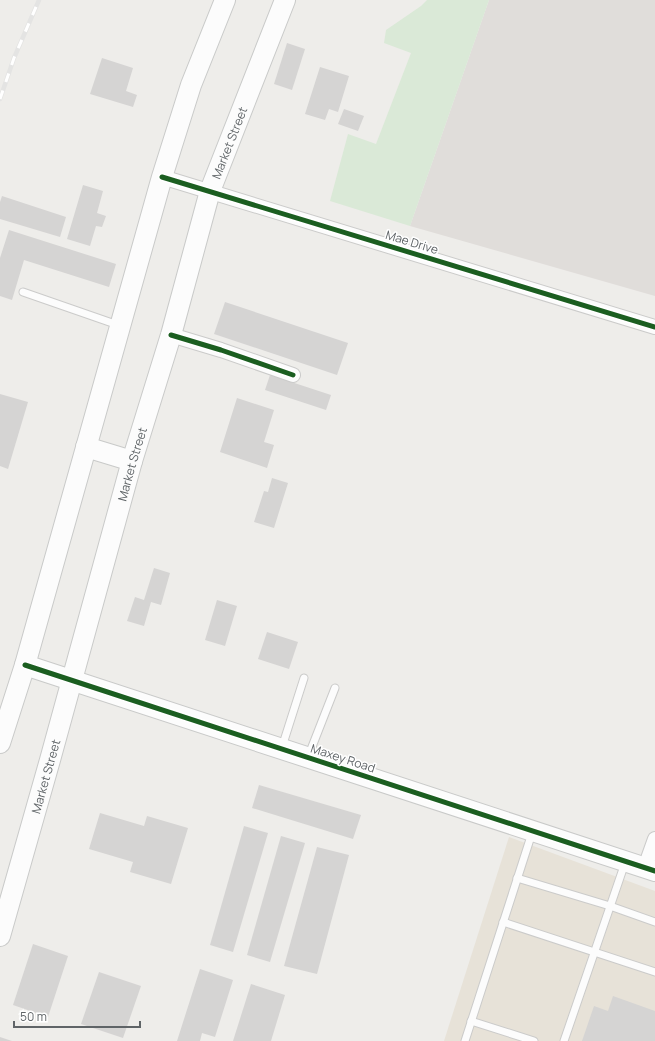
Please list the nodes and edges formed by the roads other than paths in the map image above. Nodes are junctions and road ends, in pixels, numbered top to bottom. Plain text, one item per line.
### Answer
1 (225, 0) edge
2 (285, 0) edge
3 (162, 177) junction
4 (210, 191) junction
5 (23, 292) dead end
6 (120, 326) junction
7 (655, 327) edge
8 (171, 335) junction
9 (293, 375) dead end
10 (86, 447) junction
11 (132, 461) junction
12 (25, 665) junction
13 (304, 678) dead end
14 (72, 680) junction
15 (335, 688) dead end
16 (0, 743) edge
17 (282, 749) junction
18 (308, 757) junction
19 (532, 831) junction
20 (655, 839) edge
21 (625, 861) junction
22 (650, 869) edge
23 (517, 878) junction
24 (610, 906) junction
25 (503, 922) junction
26 (655, 922) edge
27 (1, 927) edge
28 (594, 952) junction
29 (655, 972) edge
30 (471, 1021) junction
31 (465, 1041) edge
32 (534, 1041) edge
33 (564, 1041) edge

1 - 3 main road
2 - 4 main road, Market Street
3 - 4 street, Mae Drive
3 - 6 main road
4 - 7 street, Mae Drive
4 - 8 main road, Market Street
5 - 6 lane
6 - 10 main road
8 - 9 street
8 - 11 main road, Market Street
10 - 11 main road
10 - 12 main road
11 - 14 main road, Market Street
12 - 14 main road, Maxey Road
12 - 16 main road
13 - 17 lane
14 - 17 main road, Maxey Road
14 - 27 main road, Market Street
15 - 18 lane
17 - 18 main road, Maxey Road
18 - 19 main road, Maxey Road
19 - 21 main road, Maxey Road
19 - 23 lane
20 - 22 street
21 - 22 main road, Maxey Road
21 - 24 lane
23 - 24 lane
23 - 25 lane
24 - 26 lane
24 - 28 lane
25 - 28 lane
25 - 30 lane
28 - 29 lane
28 - 33 lane
30 - 31 lane
30 - 32 lane

